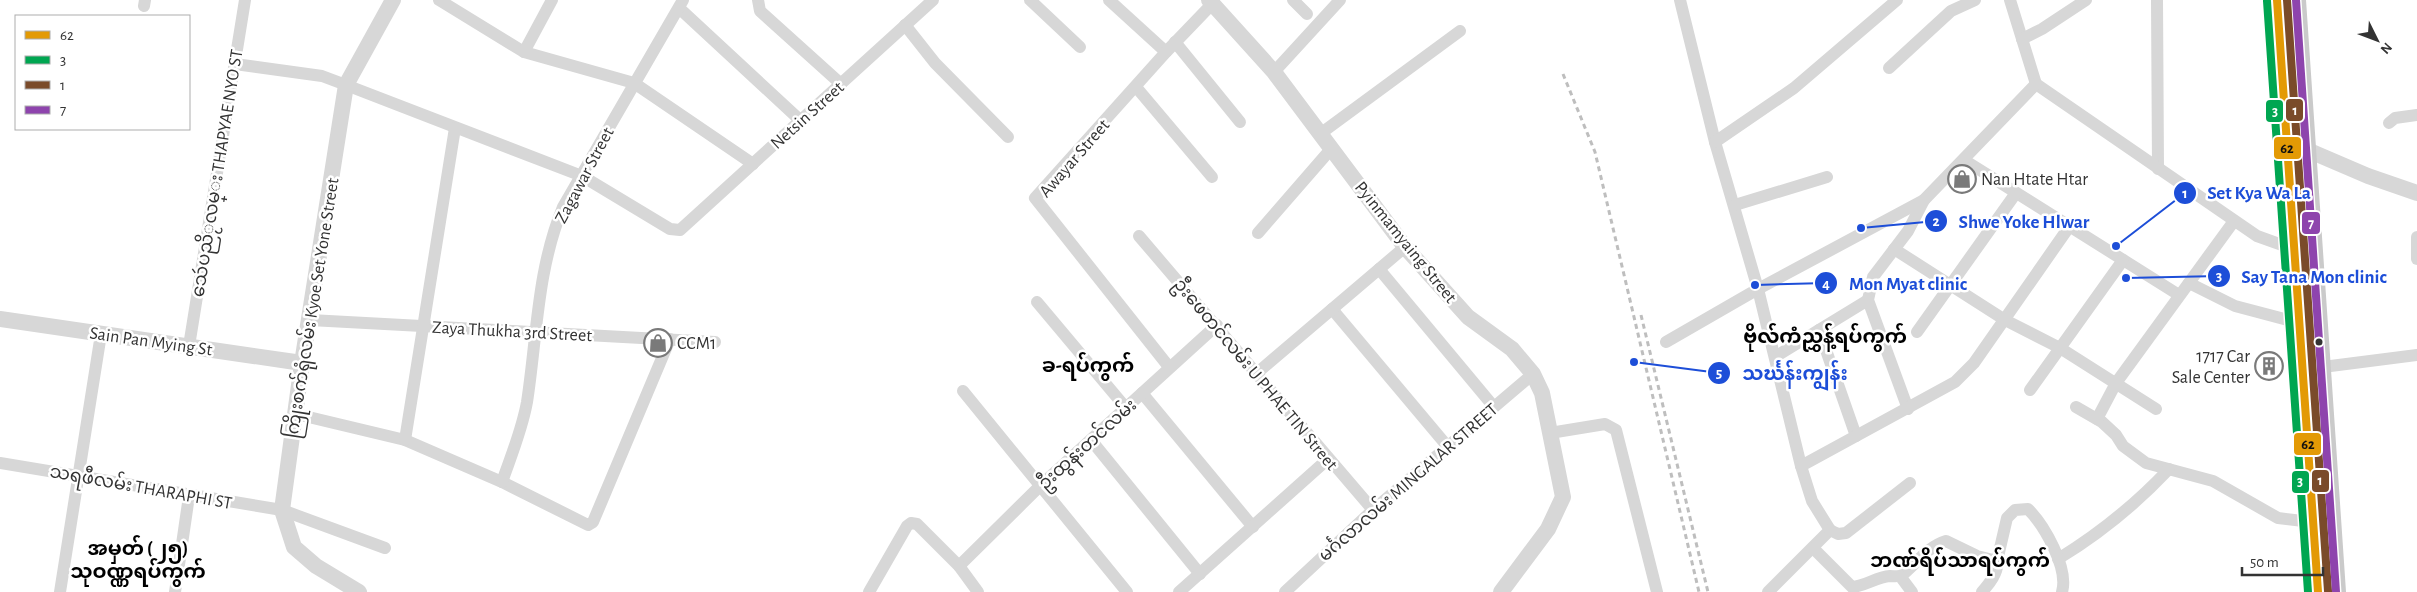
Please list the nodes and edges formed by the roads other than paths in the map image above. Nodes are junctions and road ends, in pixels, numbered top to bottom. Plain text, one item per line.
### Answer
1 (245, 0) edge
2 (393, 0) edge
3 (439, 0) edge
4 (552, 0) edge
5 (758, 0) edge
6 (933, 0) edge
7 (1030, 0) edge
8 (1109, 0) edge
9 (1293, 0) edge
10 (1340, 0) edge
11 (1680, 0) edge
12 (1897, 0) edge
13 (1976, 0) edge
14 (2010, 0) edge
15 (2086, 0) edge
16 (2158, 0) edge
17 (2278, 0) edge
18 (2296, 0) edge
19 (1211, 2) edge
20 (681, 4) edge
21 (1307, 14) dead end
22 (905, 26) junction
23 (1460, 31) dead end
24 (2022, 39) junction
25 (1175, 42) junction
26 (1080, 47) dead end
27 (524, 52) junction
28 (1166, 52) junction
29 (235, 64) junction
30 (1889, 68) dead end
31 (1274, 72) junction
32 (634, 83) junction
33 (841, 84) junction
34 (2036, 84) junction
35 (346, 85) junction
36 (1136, 87) junction
37 (2292, 102) junction
38 (2417, 116) edge
39 (801, 121) junction
40 (1240, 122) dead end
41 (2389, 123) dead end
42 (455, 128) junction
43 (1320, 134) junction
44 (1008, 137) dead end
45 (1715, 142) junction
46 (1331, 150) junction
47 (2296, 150) junction
48 (1964, 160) junction
49 (753, 164) junction
50 (2158, 169) junction
51 (582, 176) junction
52 (1212, 177) dead end
53 (1827, 177) dead end
54 (2016, 193) junction
55 (2417, 193) edge
56 (1924, 200) junction
57 (1735, 205) junction
58 (2234, 221) junction
59 (2069, 227) junction
60 (1258, 233) dead end
61 (1139, 236) dead end
62 (2417, 236) edge
63 (1405, 247) junction
64 (2313, 248) junction
65 (1894, 249) junction
66 (2293, 249) junction
67 (2417, 259) edge
68 (2123, 260) junction
69 (1379, 270) junction
70 (2190, 283) junction
71 (1950, 286) junction
72 (1758, 289) junction
73 (2179, 295) junction
74 (1868, 300) junction
75 (1036, 302) dead end
76 (1332, 309) junction
77 (0, 319) edge
78 (310, 320) junction
79 (2005, 320) junction
80 (2299, 323) junction
81 (422, 326) junction
82 (1217, 326) junction
83 (1820, 330) junction
84 (535, 331) junction
85 (1918, 332) dead end
86 (101, 334) junction
87 (670, 339) junction
88 (715, 342) dead end
89 (1666, 342) dead end
90 (189, 346) junction
91 (2060, 348) junction
92 (2417, 355) edge
93 (1775, 357) junction
94 (302, 362) junction
95 (1169, 367) junction
96 (2313, 368) junction
97 (1257, 372) junction
98 (1533, 374) junction
99 (2116, 383) junction
100 (2030, 390) dead end
101 (963, 391) dead end
102 (1142, 393) junction
103 (1494, 407) junction
104 (1126, 408) junction
105 (2076, 408) dead end
106 (1908, 409) junction
107 (2156, 409) dead end
108 (296, 414) junction
109 (2097, 419) junction
110 (1550, 433) junction
111 (1856, 436) junction
112 (406, 440) junction
113 (1091, 440) junction
114 (1448, 447) junction
115 (1328, 459) junction
116 (0, 463) edge
117 (1800, 466) junction
118 (2169, 469) junction
119 (78, 476) junction
120 (502, 482) junction
121 (1910, 483) dead end
122 (1041, 485) junction
123 (189, 496) junction
124 (282, 510) junction
125 (1373, 510) junction
126 (2323, 523) junction
127 (1253, 527) junction
128 (1830, 530) junction
129 (386, 548) dead end
130 (1813, 548) junction
131 (2058, 559) junction
132 (1997, 561) junction
133 (959, 566) junction
134 (1200, 574) junction
135 (1900, 576) junction
136 (1854, 590) edge
137 (60, 592) edge
138 (175, 592) edge
139 (359, 592) edge
140 (869, 592) edge
141 (978, 592) edge
142 (1127, 592) edge
143 (1179, 592) edge
144 (1285, 592) edge
145 (1501, 592) edge
146 (1657, 592) edge
147 (1768, 592) edge
148 (1912, 592) edge
149 (1982, 592) edge
150 (2062, 592) edge
151 (2318, 592) edge
152 (2336, 592) edge

1 - 29 street, သေဴပညိႂလမ္း THAPYAE NYO ST
2 - 35 street, ကြိုးစက်ရုံလမ်း Kyoe Set Yone Street
3 - 27 street
4 - 27 street
5 - 33 street
6 - 22 street, Netsin Street
7 - 26 street
8 - 28 street
9 - 21 street
10 - 31 street
11 - 45 street
12 - 45 street
13 - 30 street
14 - 24 street
15 - 24 street
16 - 50 street
17 - 37 main road
18 - 37 main road
19 - 25 street, Awayar Street
19 - 31 street, Pyinmamyaing Street
20 - 32 street, Zagawar Street
20 - 39 street
22 - 33 street, Netsin Street
22 - 44 street
23 - 43 street
24 - 34 street
25 - 28 street, Awayar Street
25 - 40 street
27 - 32 street
28 - 36 street, Awayar Street
29 - 35 street
29 - 90 street, သေဴပညိႂလမ္း THAPYAE NYO ST
31 - 43 street, Pyinmamyaing Street
32 - 49 street
32 - 51 street, Zagawar Street
33 - 39 street, Netsin Street
34 - 48 street
34 - 50 street
35 - 42 street
35 - 78 street, ကြိုးစက်ရုံလမ်း Kyoe Set Yone Street
36 - 52 street
36 - 95 street, Awayar Street
37 - 47 main road
38 - 41 street
39 - 49 street, Netsin Street
42 - 51 street
42 - 81 street
43 - 46 street, Pyinmamyaing Street
45 - 57 street
46 - 60 street
46 - 63 street, Pyinmamyaing Street
47 - 55 street
47 - 64 main road
47 - 66 main road
48 - 54 street
48 - 56 street
49 - 51 street, Netsin Street
50 - 58 street
51 - 84 street, Zagawar Street
53 - 57 street
54 - 59 street
54 - 71 street
56 - 65 street
56 - 72 street
57 - 72 street
58 - 66 street
58 - 70 street
59 - 68 street
59 - 79 street
61 - 82 street, ဦးဖေတင်လမ်း U PHAE TIN Street
62 - 67 street
63 - 69 street
63 - 98 street, Pyinmamyaing Street
64 - 66 street
64 - 96 main road
65 - 71 street
65 - 74 street
66 - 80 main road
68 - 73 street
68 - 91 street
69 - 76 street
69 - 103 street
70 - 73 street
70 - 80 street
71 - 79 street
71 - 85 street
72 - 89 street
72 - 93 street
73 - 99 street
74 - 83 street
74 - 106 street
75 - 104 street
76 - 97 street
76 - 114 street
77 - 86 street, Sain Pan Mying St
78 - 81 street, Zaya Thukha 3rd Street
78 - 94 street, ကြိုးစက်ရုံလမ်း Kyoe Set Yone Street
79 - 91 street
79 - 106 street
80 - 96 main road
81 - 84 street, Zaya Thukha 3rd Street
81 - 112 street
82 - 95 street, ဦးထွန်းတင်လမ်း
82 - 97 street, ဦးဖေတင်လမ်း U PHAE TIN Street
83 - 93 street
83 - 111 street
84 - 87 street, Zaya Thukha 3rd Street
84 - 120 street, Zagawar Street
86 - 90 street, Sain Pan Mying St
86 - 119 street
87 - 88 street, Zaya Thukha 3rd Street
87 - 120 street
90 - 94 street, Sain Pan Mying St
91 - 99 street
91 - 100 street
92 - 96 street
93 - 117 street
94 - 108 street, ကြိုးစက်ရုံလမ်း Kyoe Set Yone Street
95 - 102 street, ဦးထွန်းတင်လမ်း
96 - 126 main road
97 - 115 street, ဦးဖေတင်လမ်း U PHAE TIN Street
98 - 103 street, မင်္ဂလာလမ်း MINGALAR STREET
98 - 110 street, Pyinmamyaing Street
99 - 107 street
99 - 109 street
101 - 122 street
102 - 104 street, ဦးထွန်းတင်လမ်း
102 - 127 street
103 - 114 street, မင်္ဂလာလမ်း MINGALAR STREET
104 - 113 street, ဦးထွန်းတင်လမ်း
105 - 109 street
106 - 111 street
108 - 112 street
108 - 124 street, ကြိုးစက်ရုံလမ်း Kyoe Set Yone Street
109 - 118 street
110 - 145 street, Pyinmamyaing Street
110 - 146 street
111 - 117 street
112 - 120 street
113 - 122 street, ဦးထွန်းတင်လမ်း
113 - 134 street
114 - 125 street, မင်္ဂလာလမ်း MINGALAR STREET
115 - 125 street, ဦးဖေတင်လမ်း U PHAE TIN Street
115 - 127 street
116 - 119 street, သရဖီလမ်း THARAPHI ST
117 - 128 street
118 - 126 street
118 - 131 street
119 - 123 street, သရဖီလမ်း THARAPHI ST
119 - 137 street
121 - 128 street
122 - 133 street, ဦးထွန်းတင်လမ်း
122 - 142 street
123 - 124 street, သရဖီလမ်း THARAPHI ST
123 - 138 street
124 - 129 street, သရဖီလမ်း THARAPHI ST
124 - 139 street, ကြိုးစက်ရုံလမ်း Kyoe Set Yone Street
125 - 144 street, မင်္ဂလာလမ်း MINGALAR STREET
126 - 151 main road
126 - 152 main road
127 - 134 street
128 - 130 street
130 - 136 street
130 - 147 street
131 - 132 street
131 - 150 street
132 - 135 street
132 - 149 street
133 - 140 street
133 - 141 street
134 - 143 street
135 - 136 street
135 - 148 street

